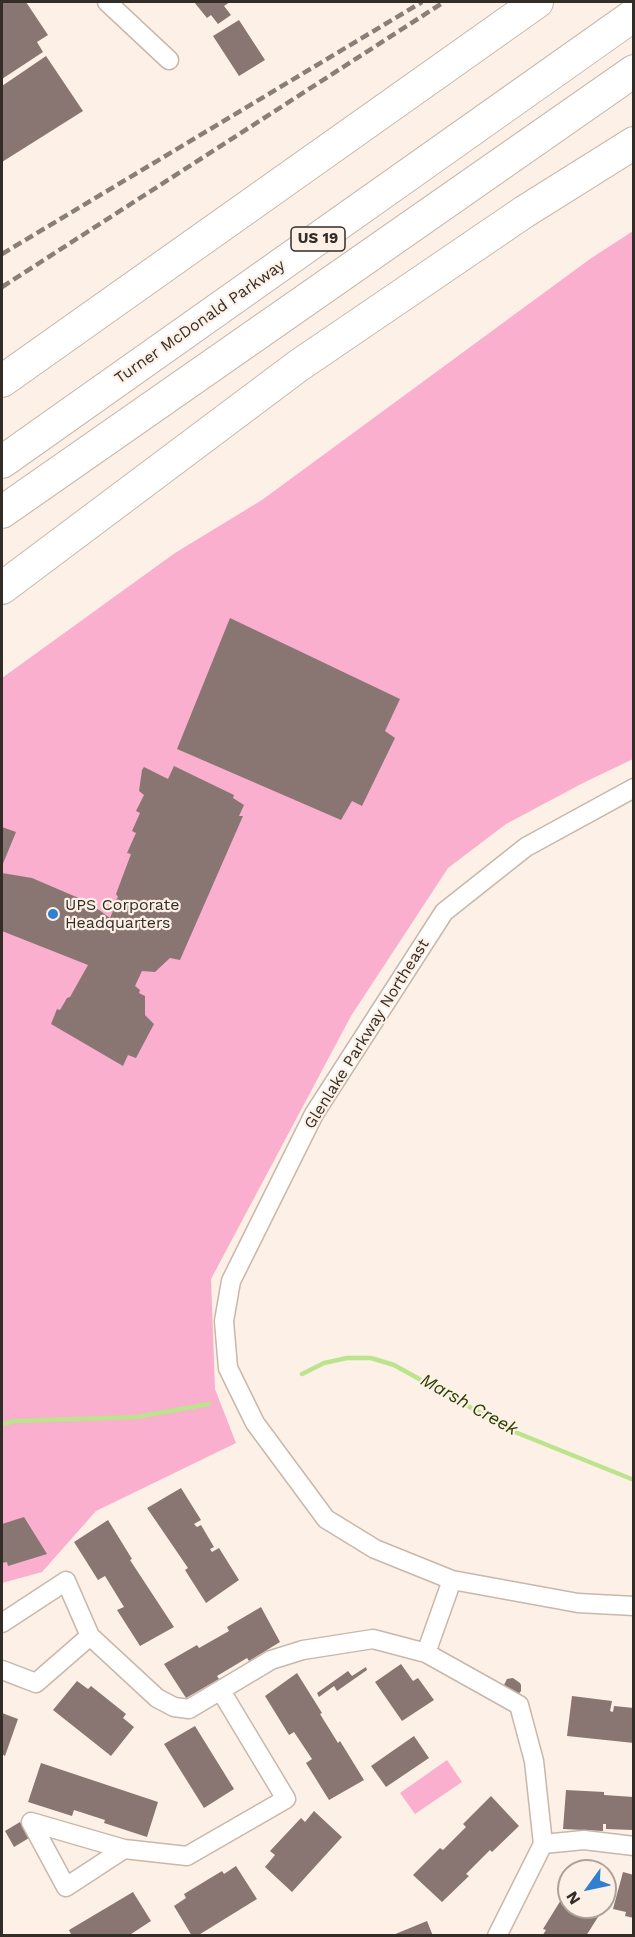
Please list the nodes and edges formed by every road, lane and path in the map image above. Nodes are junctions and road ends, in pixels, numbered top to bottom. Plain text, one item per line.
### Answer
1 (107, 2) edge
2 (537, 2) edge
3 (633, 15) edge
4 (169, 60) dead end
5 (633, 71) edge
6 (633, 143) edge
7 (2, 381) edge
8 (2, 462) edge
9 (2, 512) edge
10 (2, 588) edge
11 (633, 788) edge
12 (452, 1580) junction
13 (633, 1606) edge
14 (2, 1623) edge
15 (90, 1636) junction
16 (426, 1653) junction
17 (2, 1670) edge
18 (221, 1691) junction
19 (543, 1844) junction
20 (633, 1846) edge
21 (124, 1849) junction
22 (497, 1935) edge

1 - 4 street
2 - 7 highway
3 - 8 highway, Turner McDonald Parkway / US 19
5 - 9 highway, US 19
6 - 10 highway
11 - 12 street, Glenlake Parkway Northeast
12 - 13 street, Glenlake Parkway Northeast
12 - 16 street
14 - 15 street
15 - 17 street
15 - 18 street
16 - 18 street
16 - 19 street
18 - 21 street
19 - 20 street
19 - 22 street
21 - 21 street

